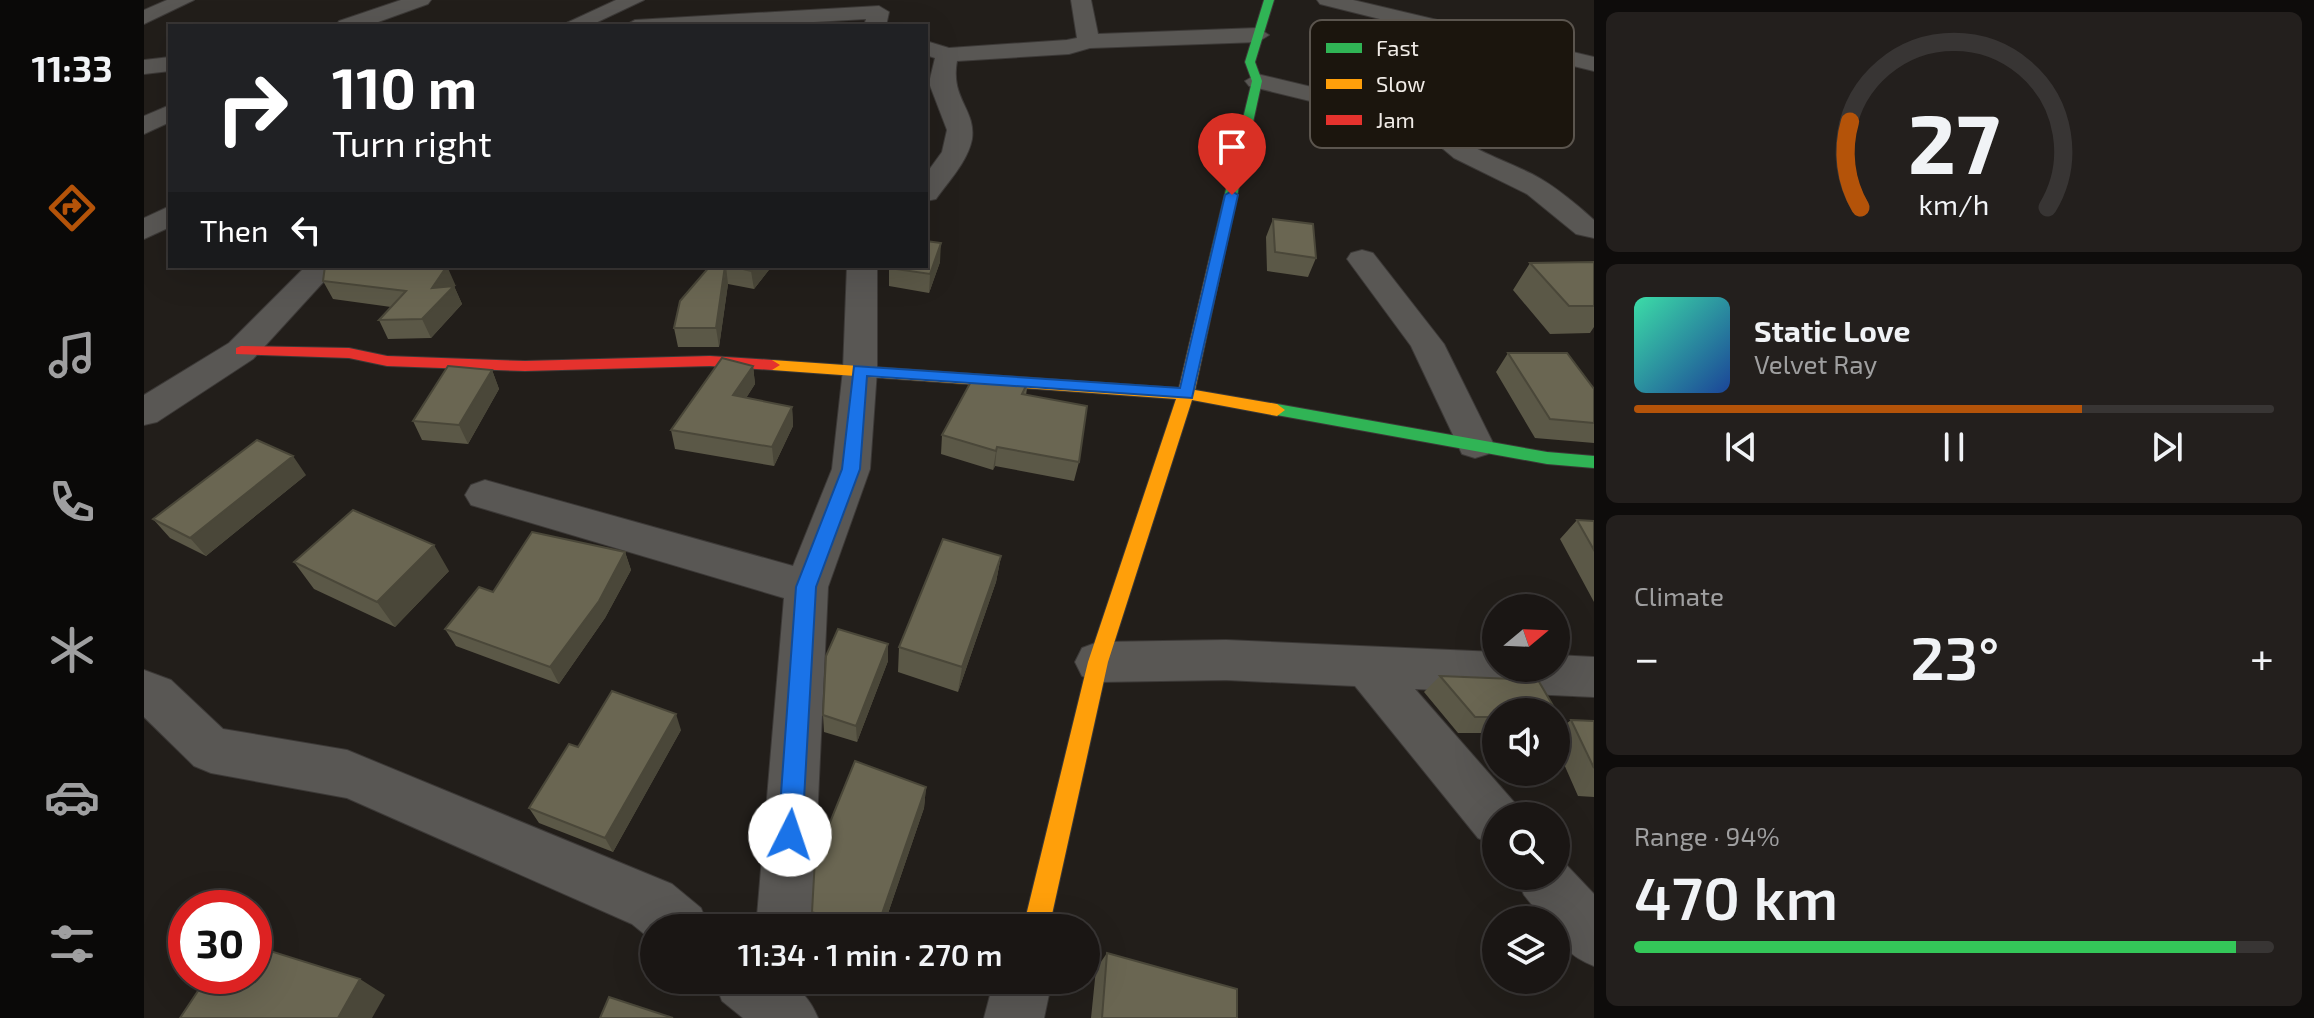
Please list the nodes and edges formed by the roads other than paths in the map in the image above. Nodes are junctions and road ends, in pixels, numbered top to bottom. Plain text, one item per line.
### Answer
1 (184, 0) edge
2 (421, 0) edge
3 (634, 0) edge
4 (1081, 0) edge
5 (1269, 0) edge
6 (1327, 0) edge
7 (877, 13) edge
8 (144, 18) edge
9 (1408, 20) edge
10 (353, 24) edge
11 (576, 24) edge
12 (717, 24) edge
13 (1258, 35) junction
14 (1088, 41) junction
15 (937, 52) edge
16 (1574, 59) edge
17 (168, 64) edge
18 (1594, 64) edge
19 (144, 67) edge
20 (1257, 81) junction
21 (1310, 94) edge
22 (168, 113) edge
23 (144, 126) edge
24 (1459, 148) edge
25 (928, 190) edge
26 (168, 216) edge
27 (144, 230) edge
28 (1591, 232) edge
29 (1362, 259) dead end
30 (321, 268) edge
31 (862, 268) edge
32 (241, 351) junction
33 (860, 370) junction
34 (1186, 394) junction
35 (144, 413) edge
36 (1475, 445) junction
37 (1594, 462) edge
38 (485, 495) dead end
39 (806, 587) junction
40 (1098, 662) junction
41 (1367, 667) junction
42 (1594, 677) edge
43 (144, 691) edge
44 (1482, 803) edge
45 (1555, 890) edge
46 (664, 914) edge
47 (785, 914) edge
48 (1039, 914) edge
49 (1594, 938) edge
50 (1020, 994) edge
51 (1014, 1018) edge

1 - 8 street
2 - 10 street
3 - 11 street
4 - 14 street
5 - 13 street
6 - 9 street
7 - 12 street
13 - 14 street
13 - 20 street
14 - 15 street
15 - 25 street
16 - 18 street
17 - 19 street
20 - 21 street
20 - 34 street
22 - 23 street
24 - 28 street
26 - 27 street
29 - 36 street
30 - 32 street
31 - 33 street
32 - 33 street
32 - 35 street
33 - 34 street
33 - 39 street
34 - 36 street
34 - 40 street
36 - 37 street
38 - 39 street
39 - 47 street
40 - 41 street
40 - 48 street
41 - 42 street
41 - 44 street
43 - 46 street
45 - 49 street
50 - 51 street

